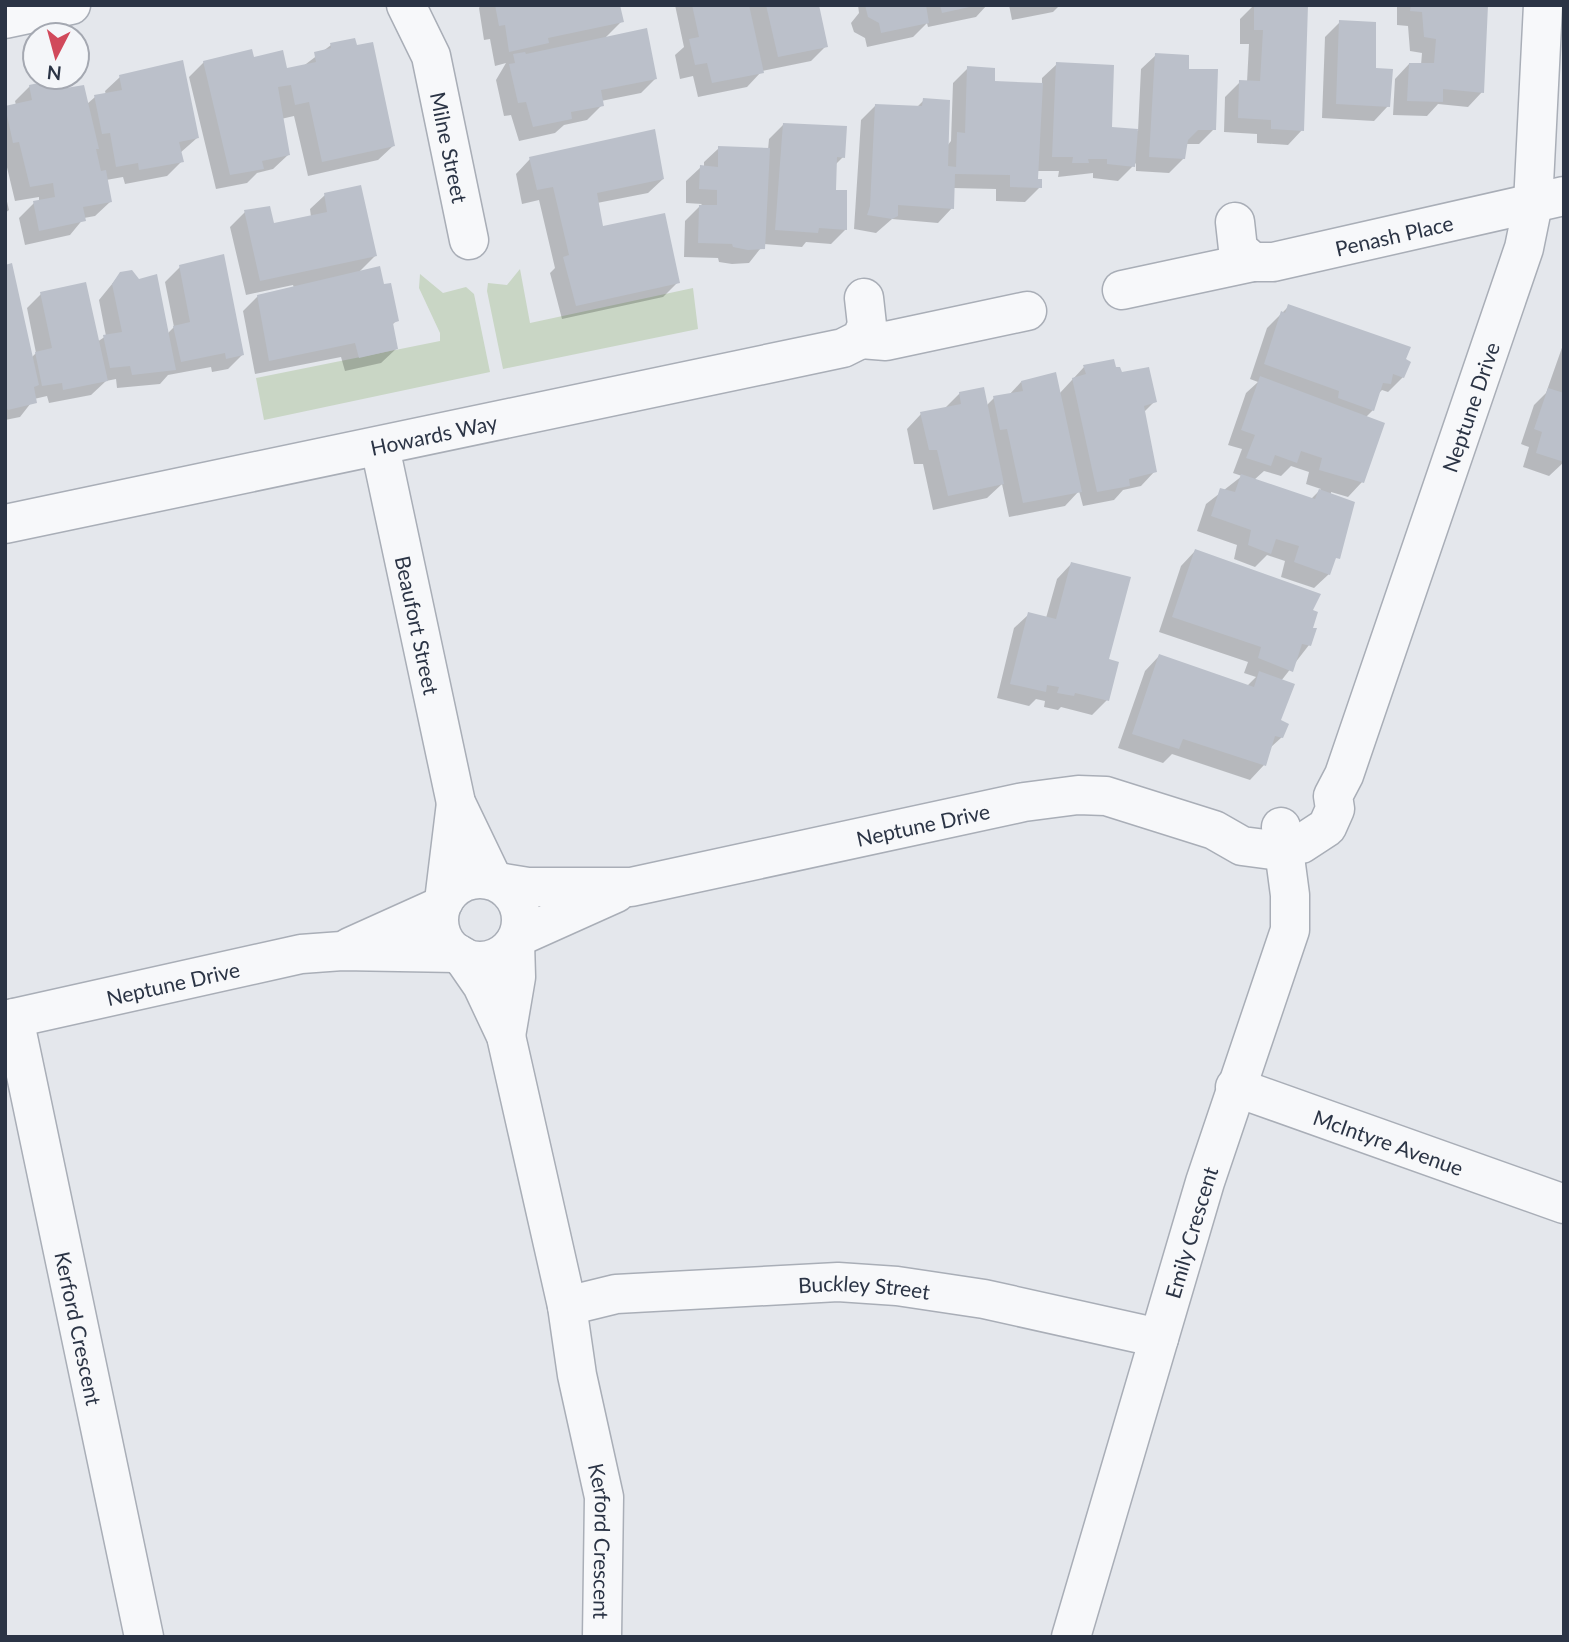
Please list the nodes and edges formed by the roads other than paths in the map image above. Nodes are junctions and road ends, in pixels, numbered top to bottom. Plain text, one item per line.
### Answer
1 (71, 5) edge
2 (406, 5) edge
3 (437, 5) edge
4 (1543, 5) edge
5 (5, 19) edge
6 (431, 56) junction
7 (1548, 200) edge
8 (1235, 222) dead end
9 (469, 240) dead end
10 (1253, 262) junction
11 (1122, 289) dead end
12 (864, 298) dead end
13 (1027, 312) dead end
14 (861, 339) junction
15 (380, 447) junction
16 (5, 524) edge
17 (456, 803) junction
18 (1283, 838) junction
19 (495, 881) junction
20 (631, 887) junction
21 (442, 903) junction
22 (516, 939) junction
23 (342, 951) junction
24 (460, 955) junction
25 (10, 1019) edge
26 (506, 1036) junction
27 (1235, 1087) junction
28 (1557, 1198) edge
29 (567, 1306) junction
30 (1159, 1338) junction
31 (144, 1637) edge
32 (602, 1637) edge
33 (1071, 1637) edge

1 - 5 street
2 - 6 street, Milne Street
3 - 6 street, Milne Street
4 - 7 street, Neptune Drive
6 - 9 street, Milne Street
7 - 10 street, Penash Place
7 - 18 street, Neptune Drive
8 - 10 street
10 - 11 street, Penash Place
12 - 14 street
13 - 14 street, Howards Way
14 - 15 street, Howards Way
15 - 16 street, Howards Way
15 - 17 street, Beaufort Street
17 - 19 street, Beaufort Street
17 - 21 street, Beaufort Street
18 - 20 street, Neptune Drive
18 - 27 street, Emily Crescent
19 - 20 street, Neptune Drive
19 - 21 street
19 - 22 street
20 - 22 street, Neptune Drive
21 - 23 street, Neptune Drive
21 - 24 street
22 - 24 street
22 - 26 street, Kerford Crescent
23 - 24 street, Neptune Drive
23 - 25 street, Neptune Drive
24 - 26 street, Kerford Crescent
25 - 31 street, Kerford Crescent
26 - 29 street, Kerford Crescent
27 - 28 street, McIntyre Avenue
27 - 30 street, Emily Crescent
29 - 30 street, Buckley Street
29 - 32 street, Kerford Crescent
30 - 33 street, Emily Crescent

